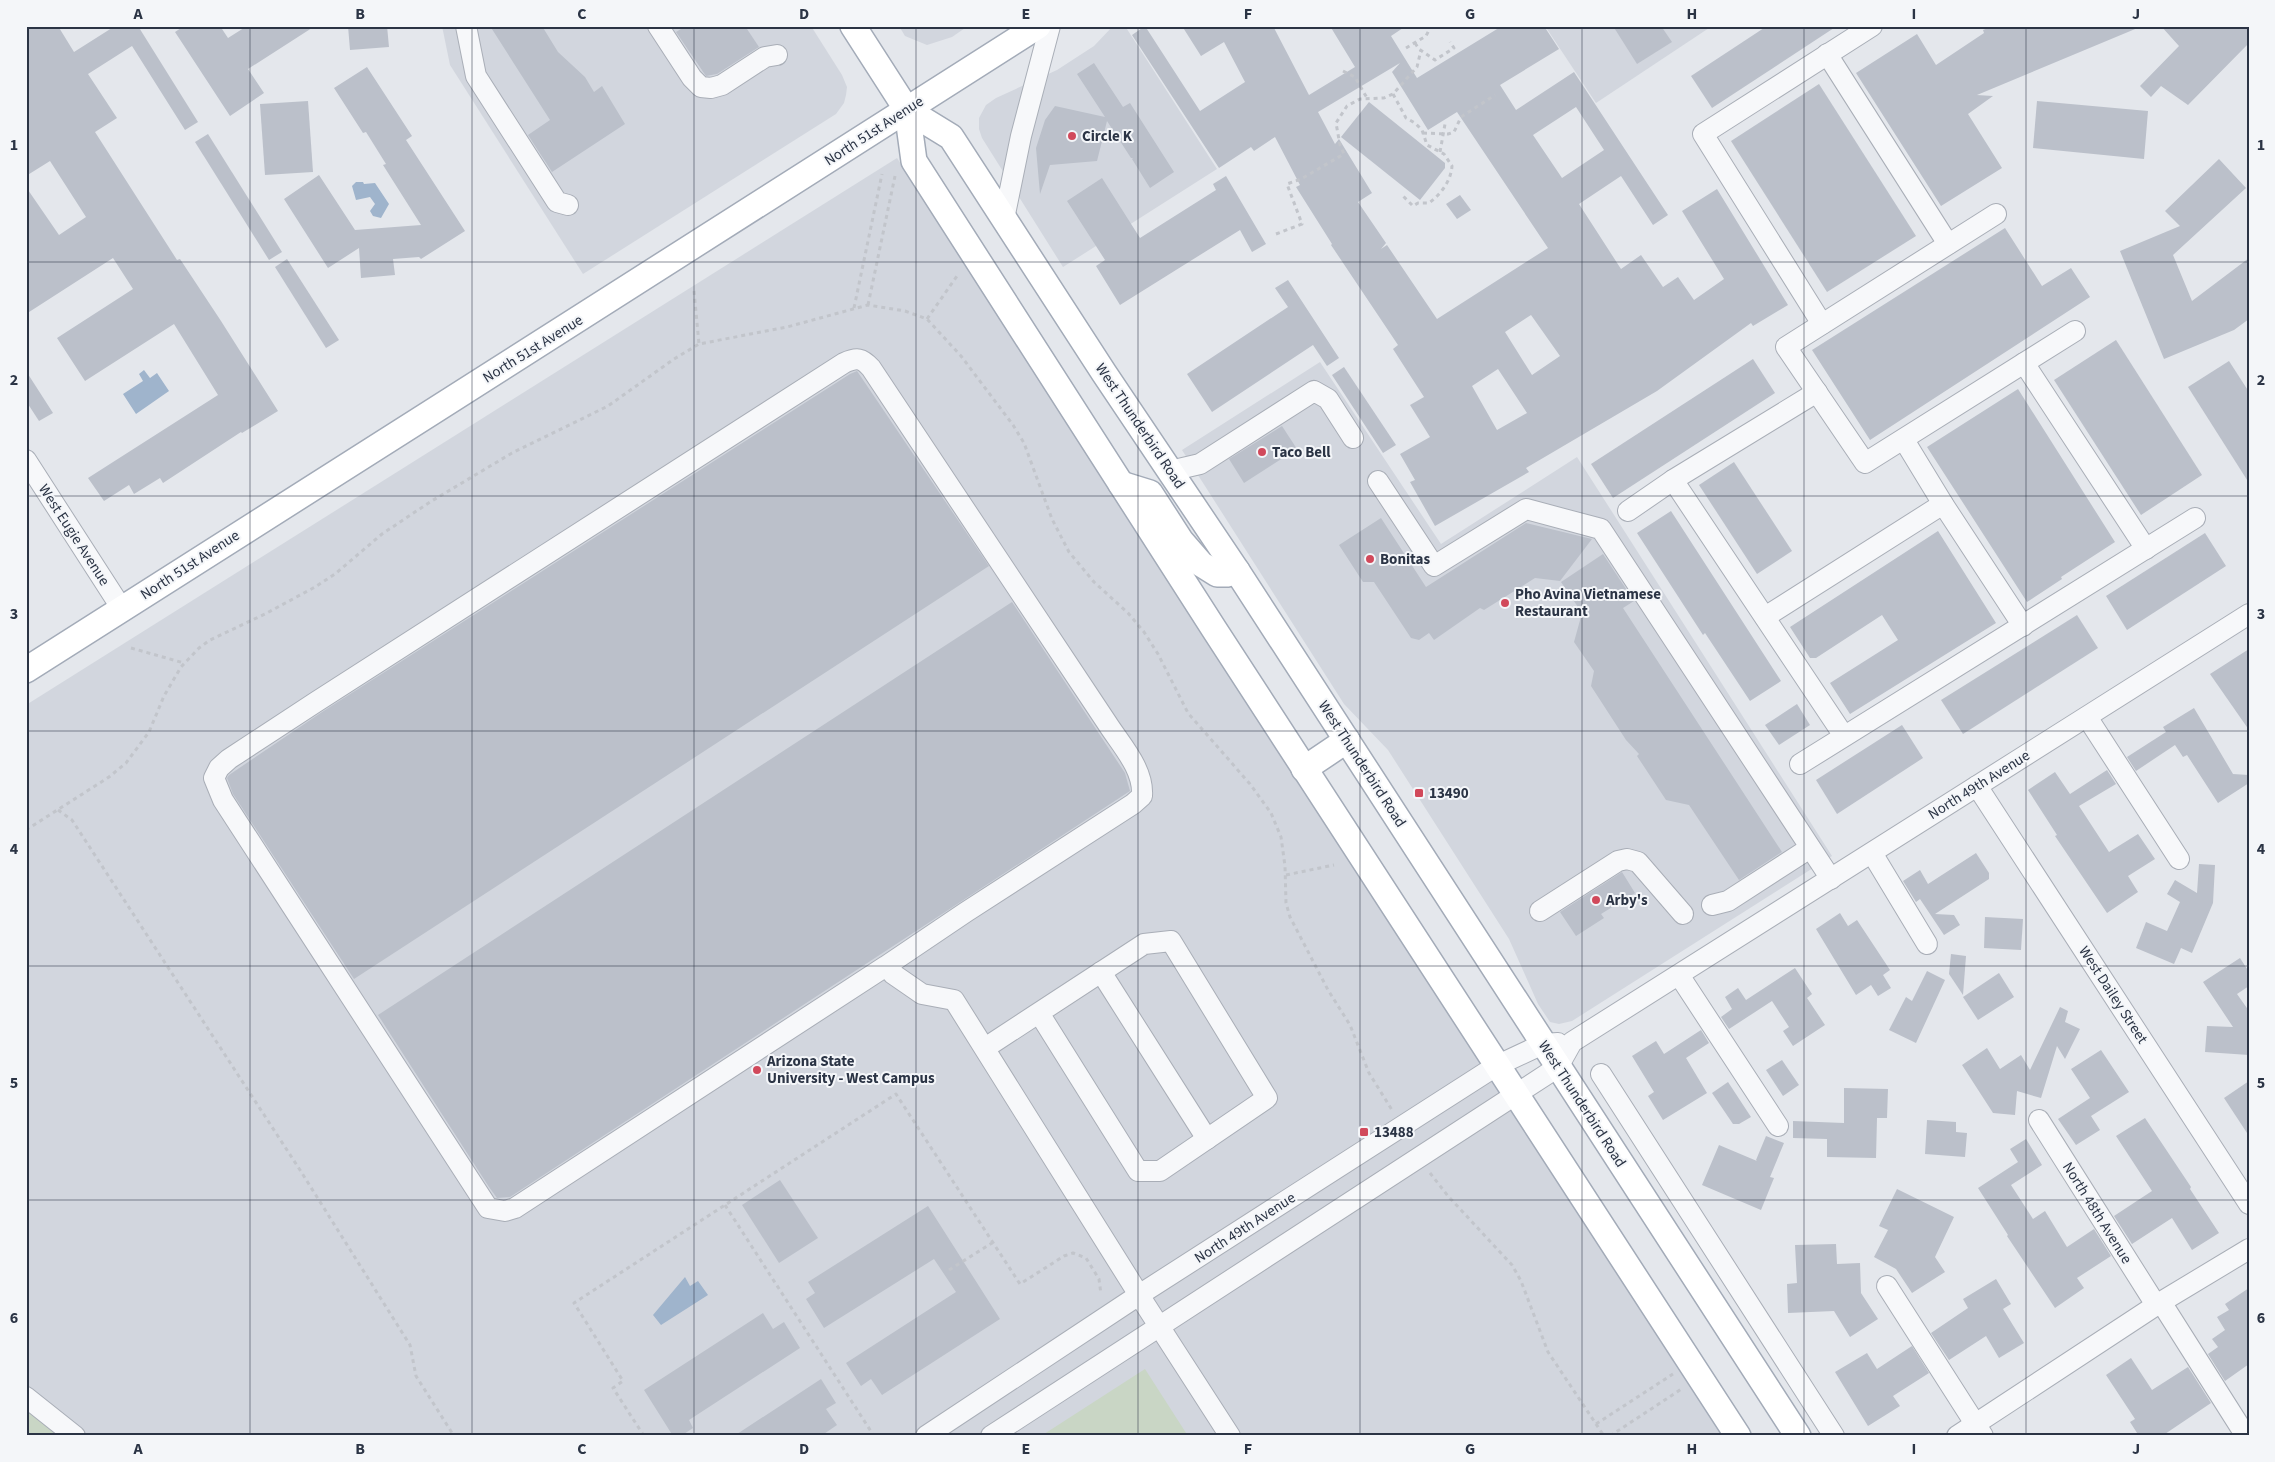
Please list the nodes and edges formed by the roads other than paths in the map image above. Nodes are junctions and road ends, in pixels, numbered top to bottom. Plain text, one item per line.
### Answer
1 (466, 26) edge
2 (658, 26) edge
3 (852, 26) edge
4 (1038, 26) edge
5 (1050, 26) edge
6 (1872, 26) edge
7 (1827, 54) junction
8 (777, 55) dead end
9 (907, 110) junction
10 (568, 205) dead end
11 (1996, 214) dead end
12 (1004, 219) junction
13 (1948, 244) junction
14 (1822, 324) junction
15 (2075, 331) dead end
16 (2024, 363) junction
17 (1817, 392) junction
18 (1353, 438) dead end
19 (1904, 440) junction
20 (26, 460) edge
21 (1170, 471) junction
22 (1673, 480) junction
23 (1378, 481) dead end
24 (1121, 484) junction
25 (1942, 504) junction
26 (1628, 512) dead end
27 (2195, 518) dead end
28 (2146, 549) junction
29 (1237, 571) junction
30 (122, 609) junction
31 (2249, 614) edge
32 (1765, 617) junction
33 (2023, 626) junction
34 (26, 670) edge
35 (2086, 717) junction
36 (1844, 736) junction
37 (1347, 740) junction
38 (1800, 764) dead end
39 (1304, 769) junction
40 (1977, 786) junction
41 (1810, 848) junction
42 (1872, 853) junction
43 (2179, 859) dead end
44 (1830, 879) junction
45 (1712, 905) dead end
46 (1540, 911) dead end
47 (1683, 914) dead end
48 (1927, 944) dead end
49 (886, 966) junction
50 (1100, 972) junction
51 (1679, 975) junction
52 (1039, 1013) junction
53 (1572, 1042) junction
54 (1543, 1044) junction
55 (985, 1048) junction
56 (1496, 1066) junction
57 (1558, 1067) junction
58 (1601, 1074) dead end
59 (1515, 1095) junction
60 (1623, 1108) junction
61 (2039, 1120) dead end
62 (1596, 1125) junction
63 (1778, 1126) dead end
64 (1207, 1139) junction
65 (2249, 1204) edge
66 (2249, 1249) edge
67 (1888, 1286) dead end
68 (1139, 1295) junction
69 (2158, 1304) junction
70 (1159, 1327) junction
71 (26, 1397) edge
72 (1979, 1430) edge
73 (2244, 1433) dead end
74 (75, 1436) edge
75 (926, 1436) edge
76 (991, 1436) edge
77 (1230, 1436) edge
78 (1738, 1436) edge
79 (1798, 1436) edge
80 (1834, 1436) edge
81 (1957, 1436) edge

1 - 10 street
2 - 8 street
3 - 9 main road, West Thunderbird Road
4 - 9 main road, North 51st Avenue
5 - 12 street
6 - 7 street
7 - 13 street
7 - 14 street
9 - 12 main road, West Thunderbird Road
9 - 24 main road, West Thunderbird Road
9 - 30 main road, North 51st Avenue
11 - 13 street
12 - 21 main road, West Thunderbird Road
13 - 14 street
14 - 17 street
15 - 16 street
16 - 19 street
16 - 28 street
17 - 19 street
17 - 22 street
18 - 21 street
19 - 25 street
20 - 30 street, West Eugie Avenue
21 - 29 main road, West Thunderbird Road
22 - 26 street
22 - 32 street
23 - 41 street
24 - 29 main road
24 - 39 main road, West Thunderbird Road
25 - 32 street
25 - 33 street
27 - 28 street
28 - 33 street
29 - 37 main road, West Thunderbird Road
30 - 34 main road, North 51st Avenue
31 - 35 street, North 49th Avenue
32 - 36 street
33 - 36 street
35 - 40 street, North 49th Avenue
35 - 43 street
36 - 38 street
37 - 39 main road
37 - 54 main road, West Thunderbird Road
39 - 56 main road, West Thunderbird Road
40 - 42 street, North 49th Avenue
40 - 65 street, West Dailey Street
41 - 44 street
41 - 45 street
42 - 44 street, North 49th Avenue
42 - 48 street
44 - 51 street, North 49th Avenue
46 - 47 street
49 - 49 street
49 - 55 street
50 - 52 street
50 - 64 street
50 - 64 street
51 - 53 street, North 49th Avenue
51 - 63 street
52 - 55 street
52 - 64 street
53 - 54 street, North 49th Avenue
53 - 57 street, North 49th Avenue
54 - 56 street, North 49th Avenue
54 - 57 main road, West Thunderbird Road
55 - 68 street
56 - 59 main road, West Thunderbird Road
56 - 68 street, North 49th Avenue
57 - 59 street, North 49th Avenue
57 - 62 main road, West Thunderbird Road
58 - 60 street
59 - 70 street, North 49th Avenue
59 - 78 main road, West Thunderbird Road
60 - 62 street
60 - 80 street
61 - 69 street, North 48th Avenue
62 - 79 main road, West Thunderbird Road
66 - 69 street
67 - 72 street
68 - 70 street
68 - 75 street, North 49th Avenue
69 - 72 street
69 - 73 street, North 48th Avenue
70 - 76 street, North 49th Avenue
70 - 77 street
71 - 74 street
72 - 81 street

